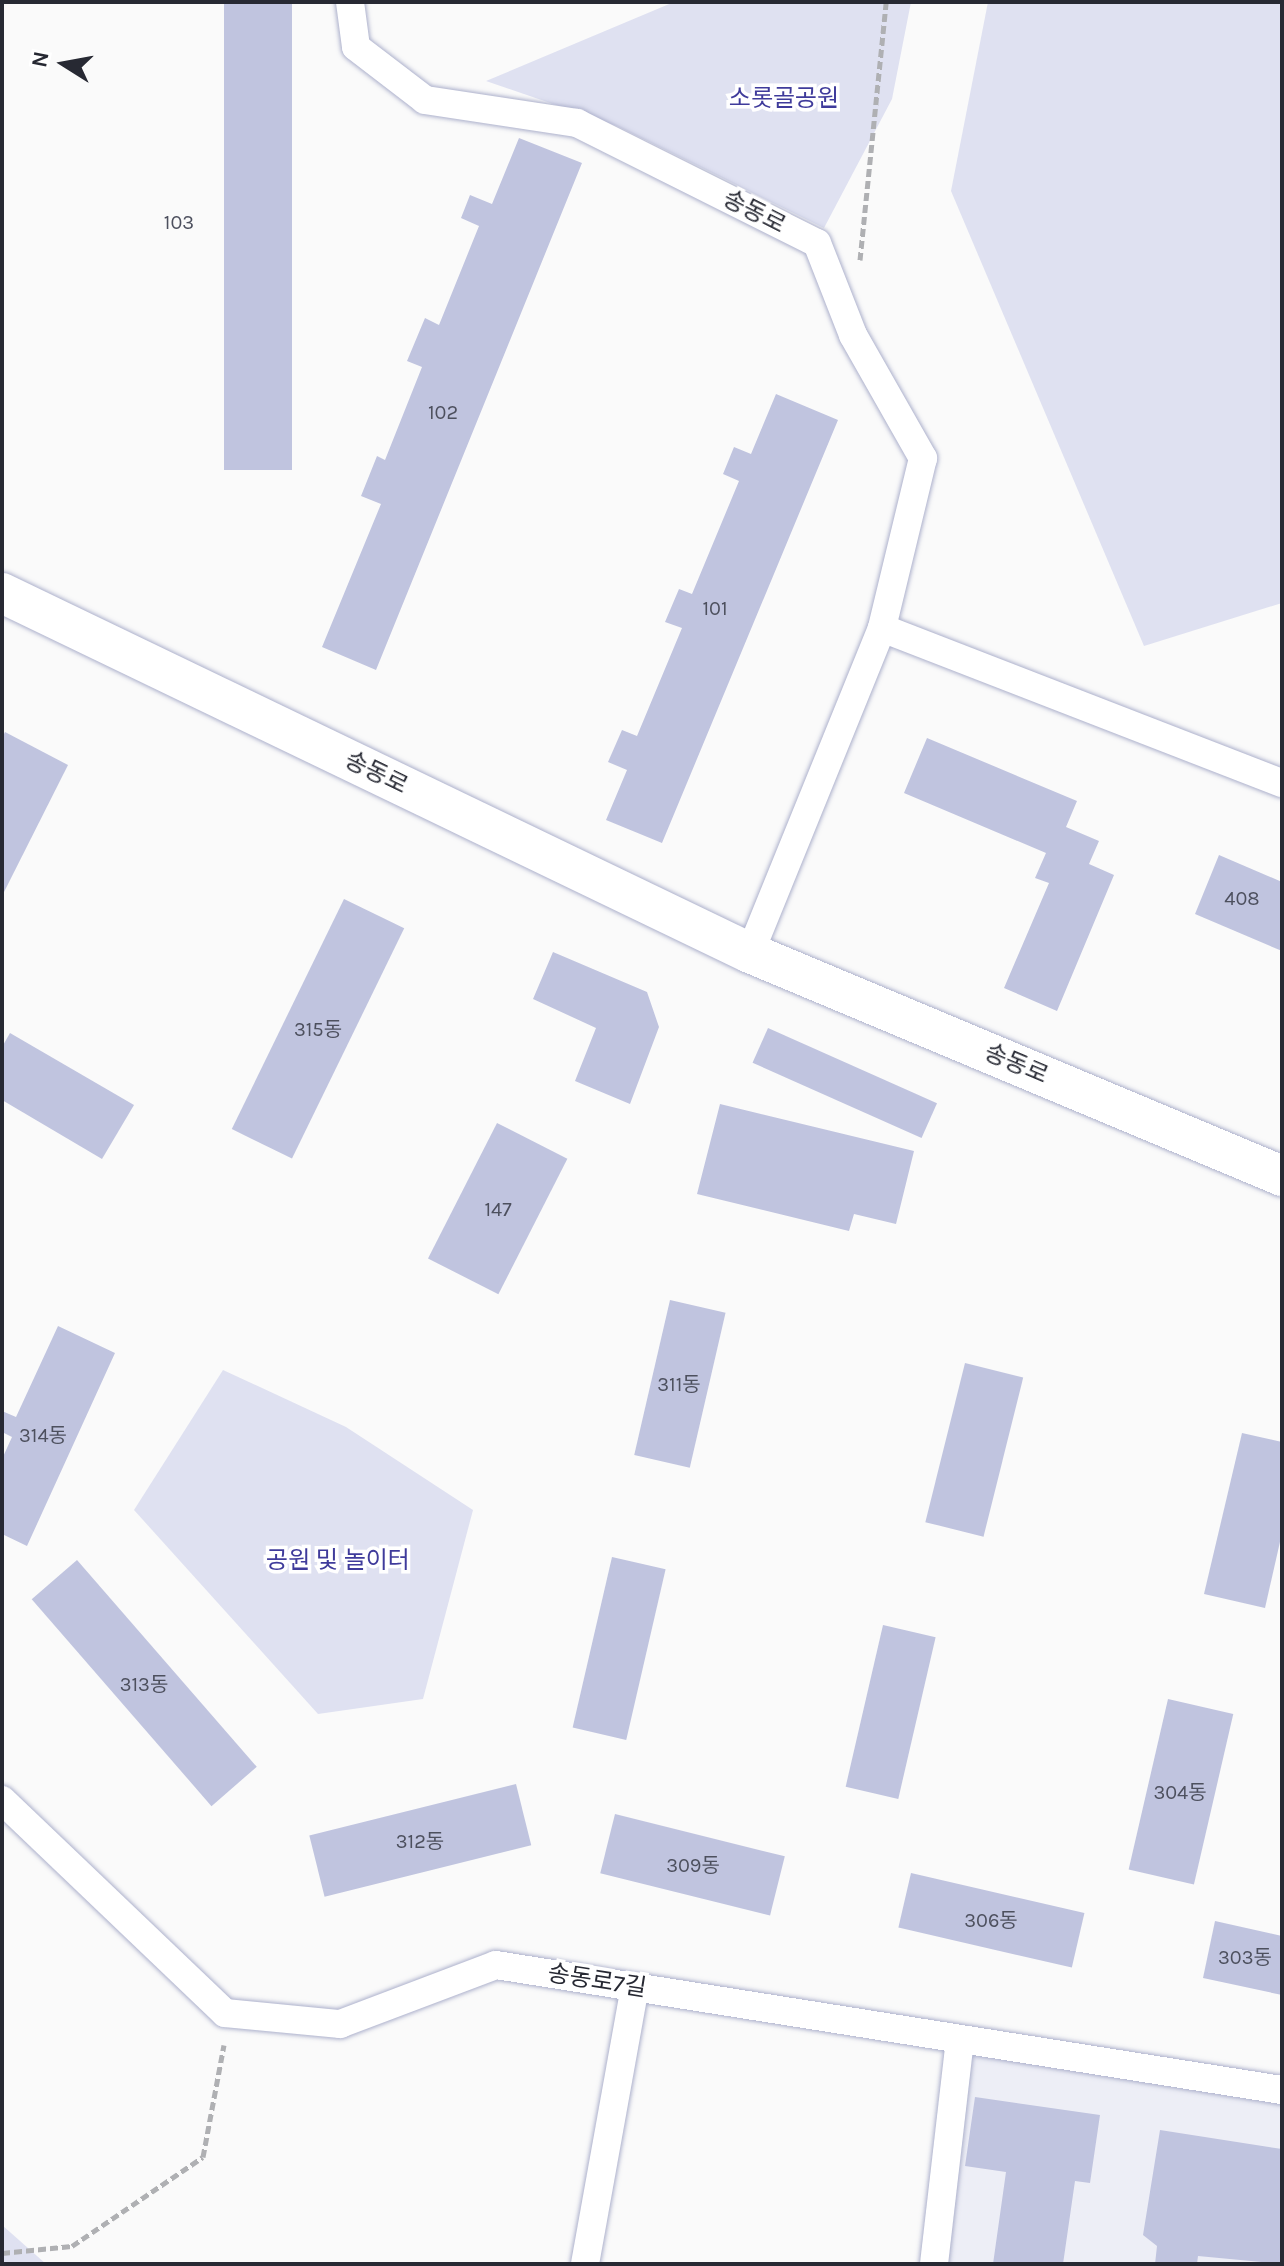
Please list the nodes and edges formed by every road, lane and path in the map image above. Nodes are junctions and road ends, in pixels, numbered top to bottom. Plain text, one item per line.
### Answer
1 (350, 2) edge
2 (886, 2) edge
3 (845, 315) junction
4 (2, 593) edge
5 (882, 628) junction
6 (1282, 783) edge
7 (750, 953) junction
8 (1282, 1176) edge
9 (2, 1800) edge
10 (635, 1987) junction
11 (225, 2013) junction
12 (960, 2039) junction
13 (1282, 2090) edge
14 (2, 2253) edge
15 (585, 2264) edge
16 (934, 2264) edge

1 - 3 street, 송동로
2 - 3 path
3 - 5 street, 송동로
4 - 7 street, 송동로
5 - 6 street
5 - 7 street, 송동로
7 - 8 street, 송동로
9 - 11 street
10 - 11 street, 송동로7길
10 - 12 street, 송동로7길
10 - 15 street
11 - 14 path
12 - 13 street, 송동로7길
12 - 16 street

